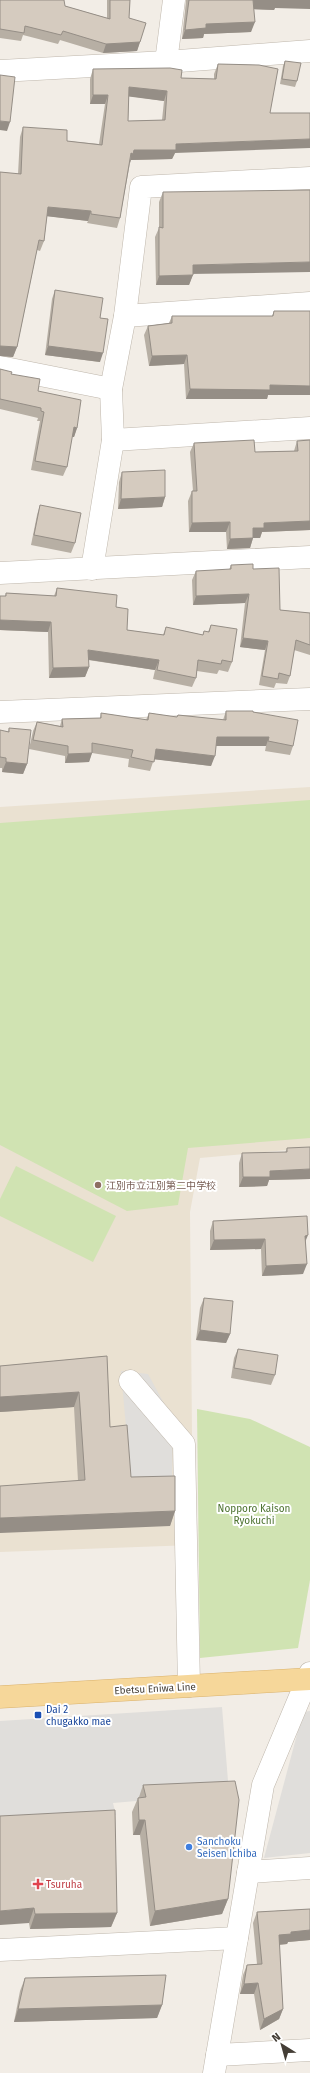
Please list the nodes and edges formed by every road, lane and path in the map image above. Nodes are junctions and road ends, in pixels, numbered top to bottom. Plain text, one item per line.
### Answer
1 (174, 0) edge
2 (310, 51) edge
3 (166, 62) junction
4 (0, 71) edge
5 (310, 178) edge
6 (310, 303) edge
7 (125, 316) junction
8 (0, 367) edge
9 (111, 389) junction
10 (310, 428) edge
11 (113, 440) junction
12 (310, 558) edge
13 (92, 569) junction
14 (0, 573) edge
15 (310, 699) edge
16 (0, 712) edge
17 (130, 1381) dead end
18 (310, 1677) edge
19 (189, 1686) junction
20 (0, 1697) edge
21 (310, 1868) edge
22 (248, 1872) junction
23 (237, 1938) junction
24 (0, 1950) edge
25 (310, 2050) edge
26 (215, 2064) edge

1 - 3 street
2 - 3 street
3 - 4 street
5 - 7 street
6 - 7 street
7 - 9 street
8 - 9 street
9 - 11 street
10 - 11 street
11 - 13 street
12 - 13 street
13 - 14 street
15 - 16 street
17 - 19 street
18 - 19 main road, Ebetsu Eniwa Line
18 - 22 street
19 - 20 main road, Ebetsu Eniwa Line
21 - 22 street
22 - 23 street
23 - 24 street
23 - 26 street
25 - 26 street

